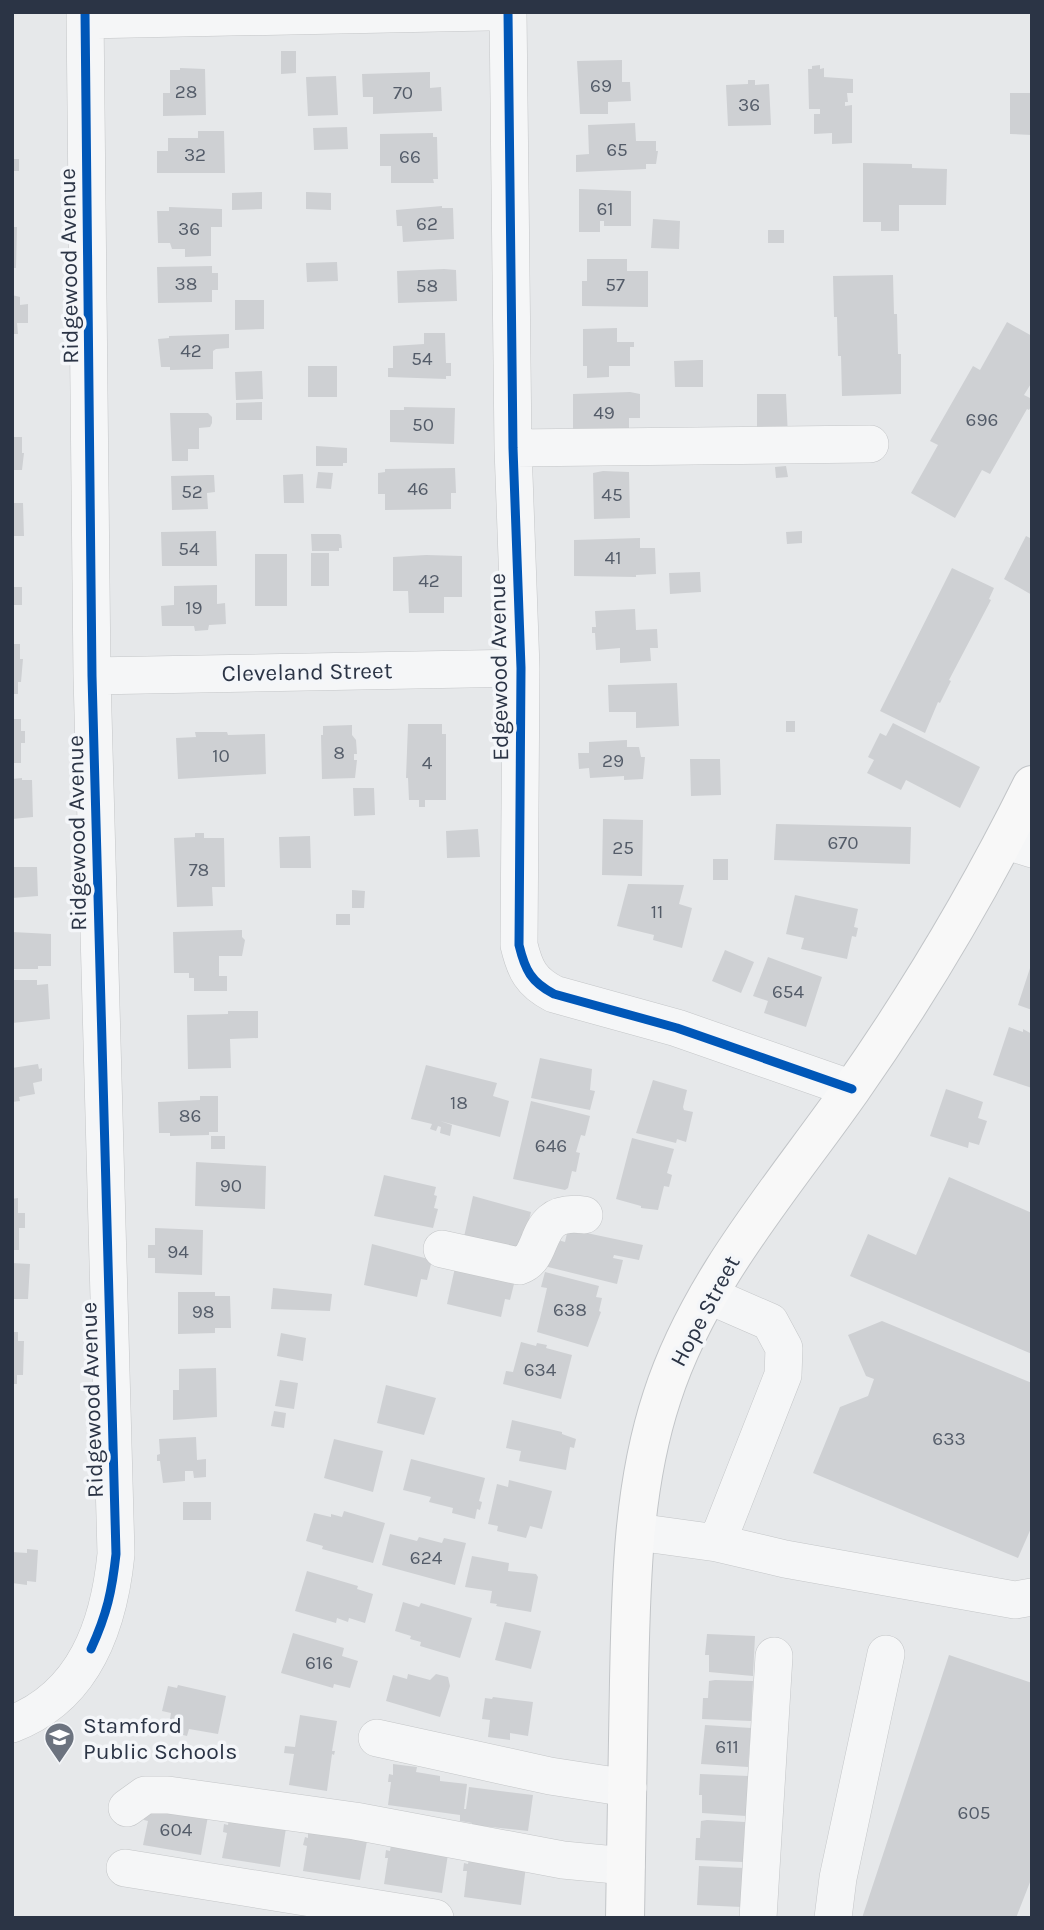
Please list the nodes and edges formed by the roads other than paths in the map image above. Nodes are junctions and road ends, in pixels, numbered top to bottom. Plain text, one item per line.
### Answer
1 (488, 12) edge
2 (508, 12) edge
3 (85, 16) edge
4 (870, 444) dead end
5 (513, 448) junction
6 (521, 668) junction
7 (92, 676) junction
8 (1032, 785) edge
9 (1018, 844) edge
10 (852, 1088) junction
11 (584, 1215) dead end
12 (442, 1249) dead end
13 (708, 1295) junction
14 (637, 1532) junction
15 (717, 1543) junction
16 (1032, 1597) edge
17 (886, 1654) dead end
18 (774, 1657) dead end
19 (12, 1724) edge
20 (377, 1738) dead end
21 (628, 1788) junction
22 (127, 1808) dead end
23 (626, 1866) junction
24 (125, 1868) dead end
25 (435, 1918) edge
26 (625, 1918) edge
27 (758, 1918) edge
28 (833, 1918) edge

1 - 3 street
2 - 5 street, Edgewood Avenue
3 - 7 street, Ridgewood Avenue
4 - 5 street
5 - 6 street, Edgewood Avenue
6 - 7 street, Cleveland Street
6 - 10 street, Edgewood Avenue
7 - 19 street, Ridgewood Avenue
8 - 9 main road, Hope Street
9 - 10 main road, Hope Street
10 - 13 main road, Hope Street
11 - 12 street
13 - 14 main road, Hope Street
13 - 15 street
14 - 15 street
14 - 21 main road, Hope Street
15 - 16 street
17 - 28 street
18 - 27 street
20 - 21 street
21 - 23 main road, Hope Street
22 - 23 street
23 - 26 main road, Hope Street
24 - 25 street

